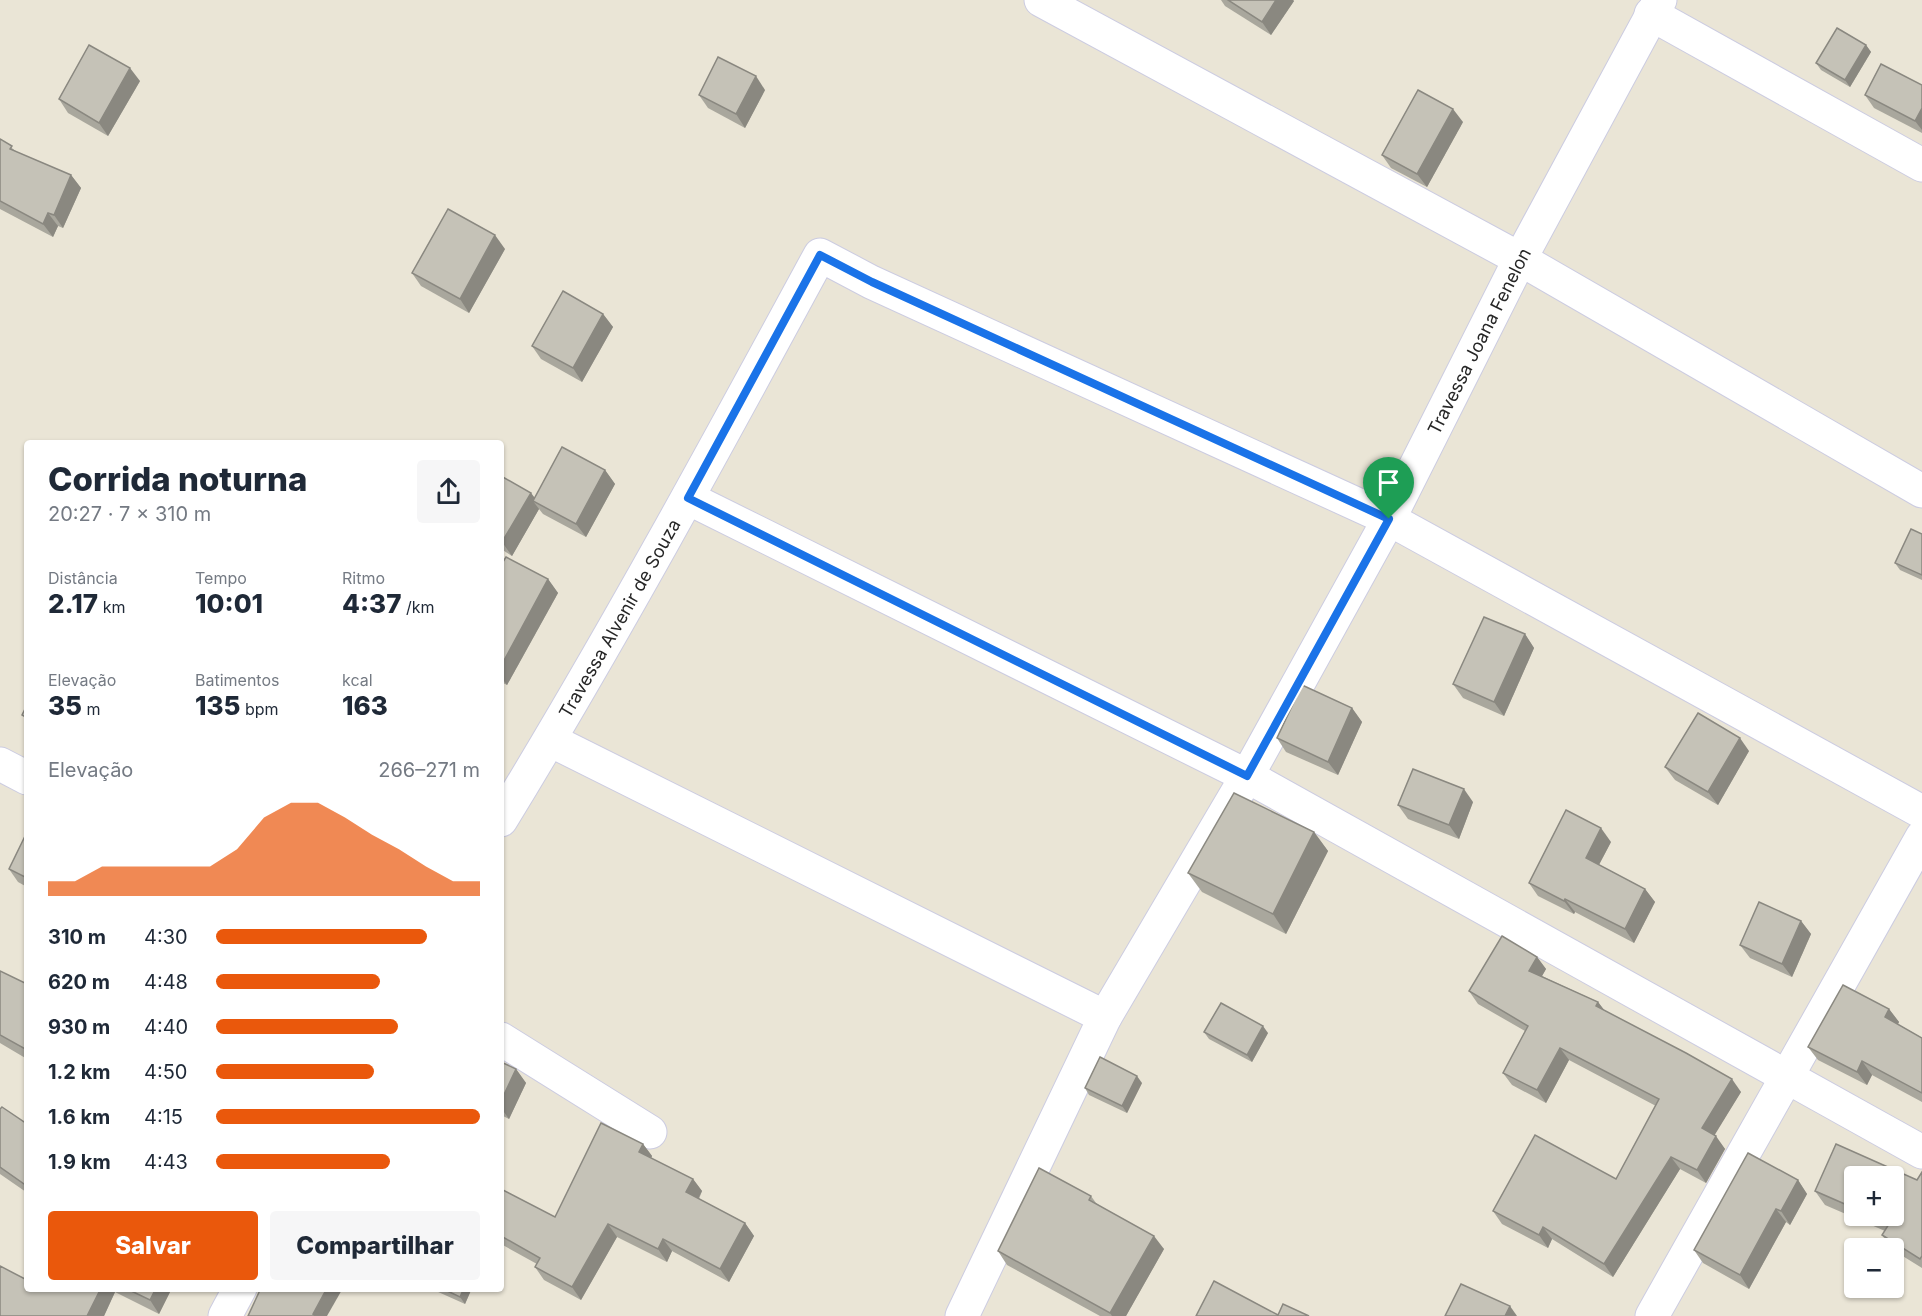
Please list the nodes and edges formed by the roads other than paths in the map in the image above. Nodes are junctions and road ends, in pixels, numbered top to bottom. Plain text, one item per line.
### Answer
1 (1041, 0) edge
2 (1656, 7) edge
3 (1922, 165) edge
4 (1520, 259) junction
5 (1922, 491) edge
6 (688, 498) junction
7 (1389, 519) junction
8 (550, 740) junction
9 (0, 764) edge
10 (24, 776) edge
11 (1247, 776) junction
12 (1922, 812) edge
13 (504, 815) edge
14 (1922, 837) edge
15 (1105, 1017) junction
16 (504, 1040) edge
17 (1786, 1077) junction
18 (650, 1132) dead end
19 (1922, 1152) edge
20 (238, 1292) edge
21 (225, 1316) edge
22 (962, 1316) edge
23 (1652, 1316) edge

1 - 4 street
2 - 3 street
2 - 4 street, Travessa Joana Fenelon
4 - 5 street
4 - 7 street, Travessa Joana Fenelon
6 - 7 street, Travessa Alvenir de Souza
6 - 8 street, Travessa Alvenir de Souza
6 - 11 street
7 - 11 street, Travessa Joana Fenelon
7 - 12 street
8 - 13 street, Travessa Alvenir de Souza
8 - 15 street
9 - 10 street
11 - 15 street, Travessa Joana Fenelon
11 - 17 street
14 - 17 street
15 - 22 street, Travessa Joana Fenelon
16 - 18 street
17 - 19 street
17 - 23 street
20 - 21 street

